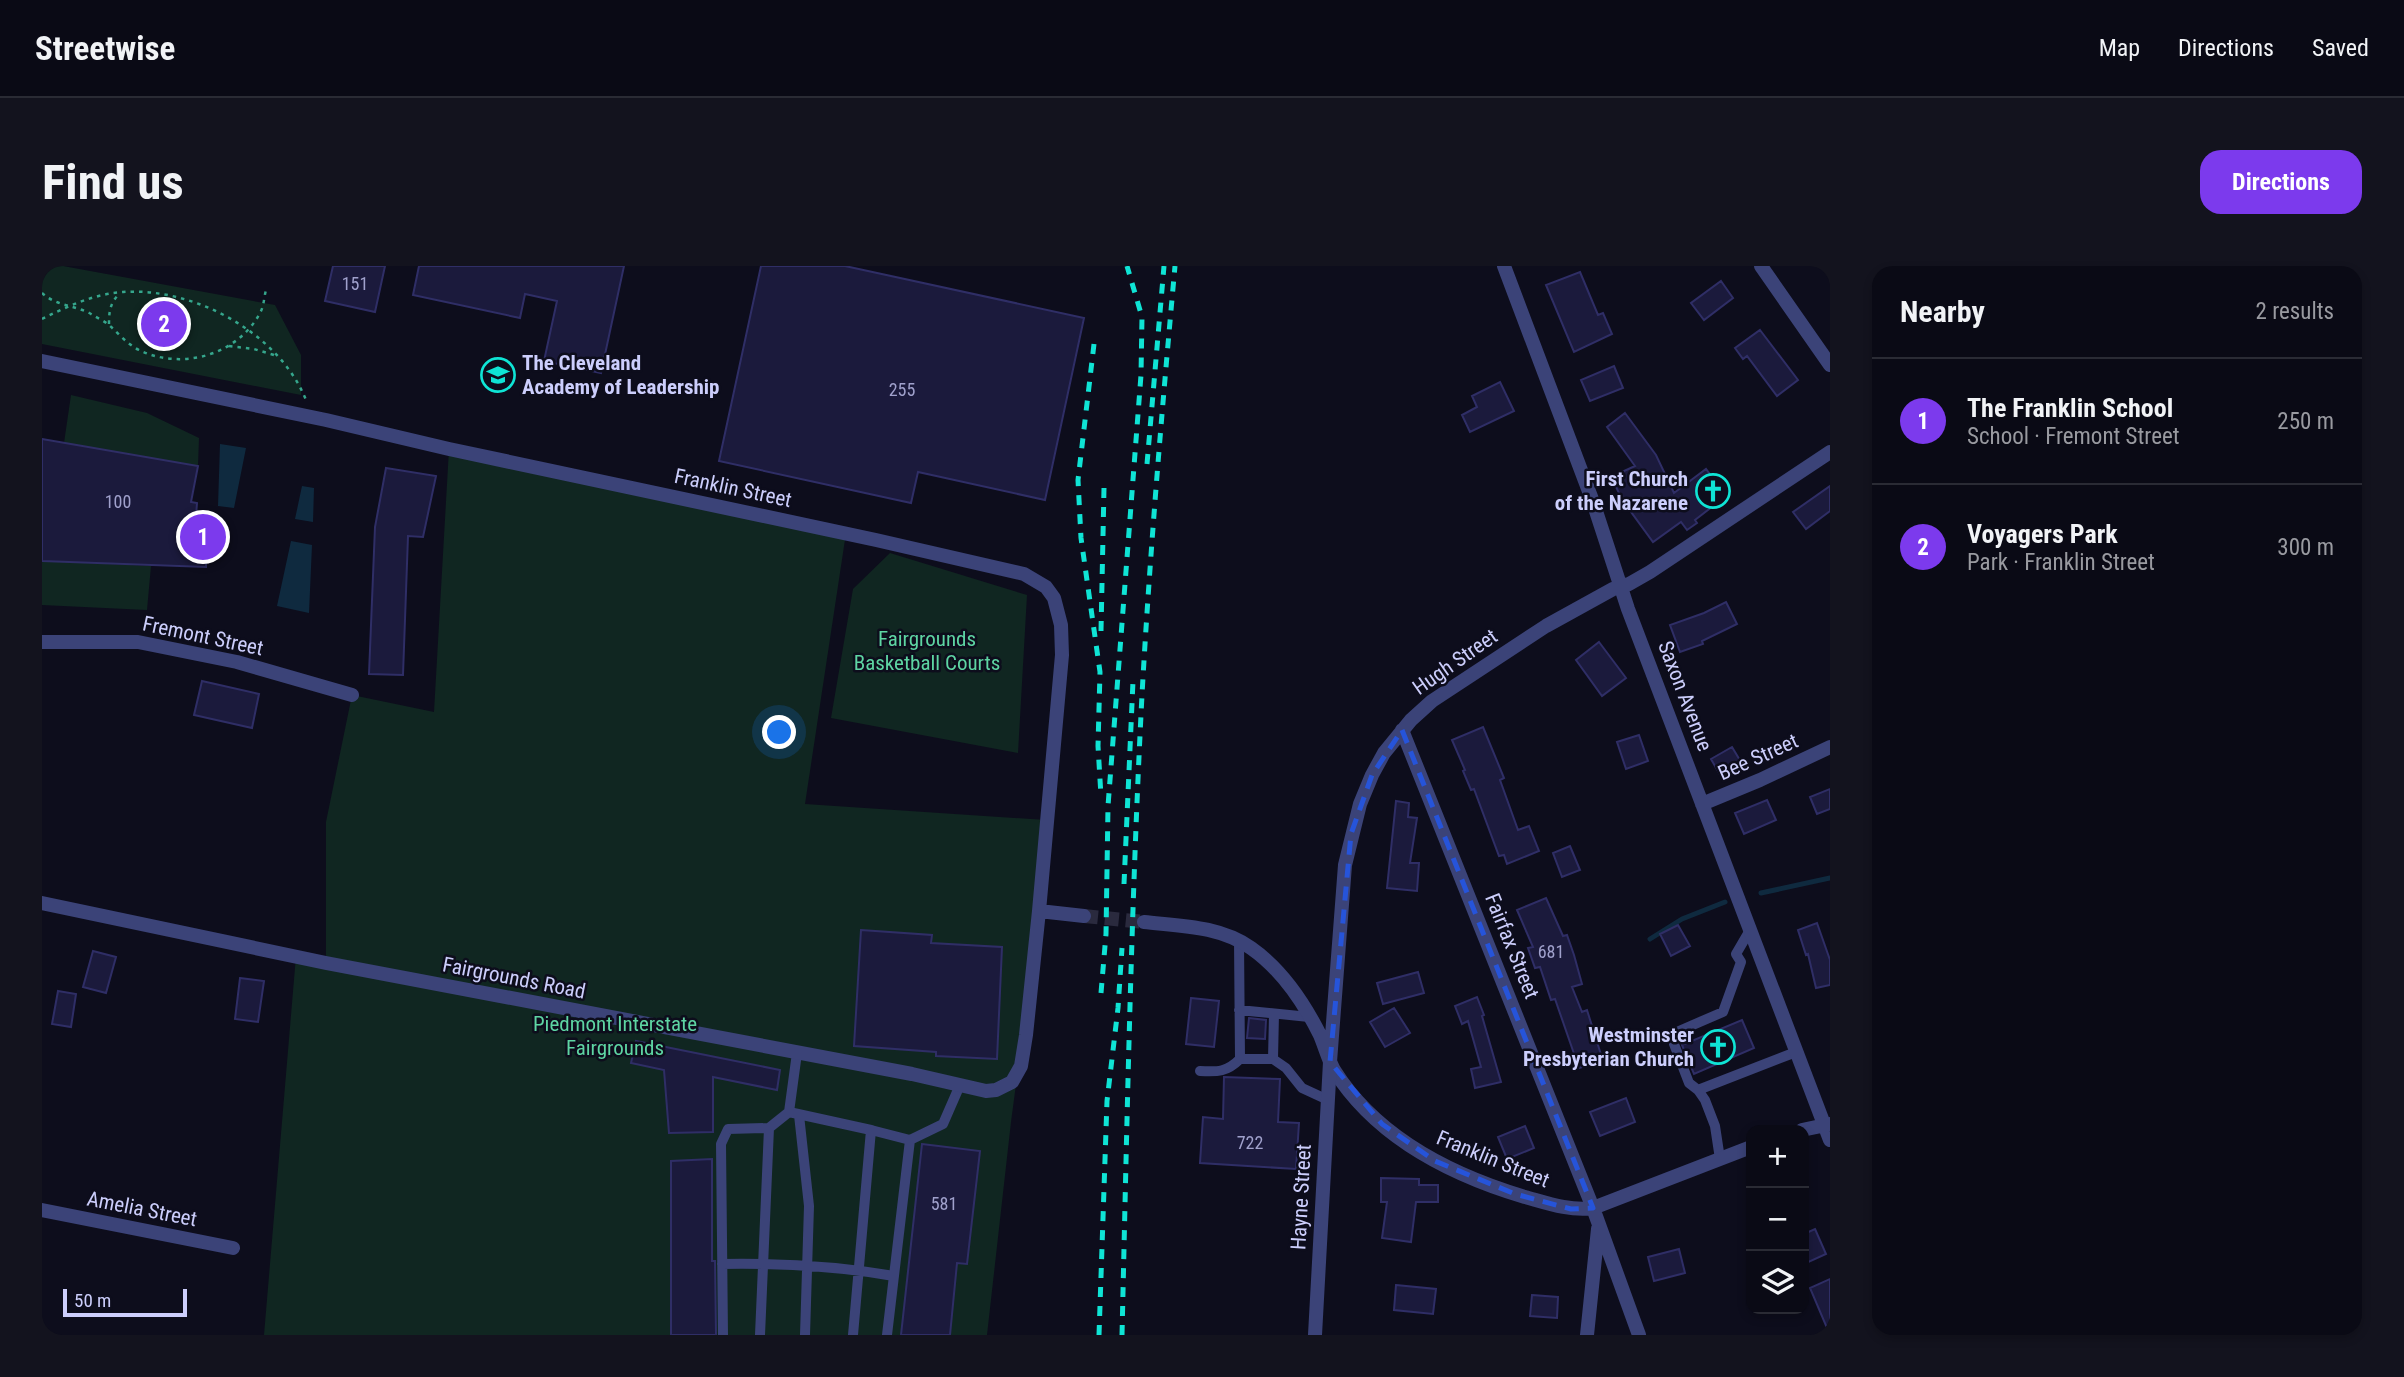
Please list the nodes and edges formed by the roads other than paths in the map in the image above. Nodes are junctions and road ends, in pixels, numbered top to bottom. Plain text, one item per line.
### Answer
1 (1504, 266) edge
2 (1762, 266) edge
3 (42, 361) edge
4 (1830, 365) edge
5 (1830, 452) edge
6 (1621, 587) junction
7 (42, 642) edge
8 (352, 695) dead end
9 (1402, 730) junction
10 (1830, 747) edge
11 (1702, 804) junction
12 (42, 903) edge
13 (1039, 911) junction
14 (1084, 916) tunnel mouth
15 (1144, 922) tunnel mouth
16 (1750, 930) junction
17 (1239, 940) junction
18 (1238, 1010) junction
19 (1274, 1014) junction
20 (1308, 1017) junction
21 (1797, 1052) junction
22 (797, 1053) junction
23 (1240, 1059) junction
24 (1273, 1059) junction
25 (1330, 1062) junction
26 (1200, 1071) dead end
27 (961, 1085) junction
28 (1698, 1090) junction
29 (1328, 1100) junction
30 (794, 1114) junction
31 (1827, 1124) edge
32 (769, 1128) junction
33 (1809, 1128) edge
34 (871, 1130) junction
35 (910, 1140) junction
36 (1830, 1140) edge
37 (1746, 1149) edge
38 (1720, 1159) junction
39 (1593, 1208) junction
40 (42, 1210) edge
41 (1599, 1224) junction
42 (233, 1248) dead end
43 (763, 1263) junction
44 (722, 1264) junction
45 (807, 1266) junction
46 (859, 1269) junction
47 (894, 1276) junction
48 (723, 1335) edge
49 (760, 1335) edge
50 (805, 1335) edge
51 (853, 1335) edge
52 (887, 1335) edge
53 (1315, 1335) edge
54 (1587, 1335) edge
55 (1639, 1335) edge

1 - 6 street, Saxon Avenue
2 - 4 street
3 - 13 street, Franklin Street
5 - 6 street, Hugh Street
6 - 9 street, Hugh Street
6 - 11 street, Saxon Avenue
7 - 8 street, Fremont Street
9 - 25 street, Hugh Street
9 - 39 street, Fairfax Street
10 - 11 street, Bee Street
11 - 16 street, Saxon Avenue
12 - 22 street, Fairgrounds Road
13 - 14 street
13 - 27 street, Fairgrounds Road
15 - 17 street, Franklin Street
16 - 21 street, Saxon Avenue
16 - 28 lane
17 - 18 lane
17 - 20 street, Franklin Street
18 - 19 lane
18 - 23 lane
19 - 20 lane
19 - 24 lane
20 - 25 street, Franklin Street
21 - 28 lane
21 - 31 street, Saxon Avenue
22 - 27 street, Fairgrounds Road
22 - 30 lane
23 - 24 lane
23 - 26 lane
24 - 29 lane
25 - 29 street, Hayne Street
25 - 39 street, Franklin Street
27 - 35 lane
28 - 38 lane
29 - 53 street, Hayne Street
30 - 32 lane
30 - 34 lane
30 - 45 lane
31 - 33 street
31 - 36 street, Saxon Avenue
32 - 43 lane
32 - 44 lane
34 - 35 lane
34 - 46 lane
35 - 47 lane
37 - 38 street, Franklin Street
38 - 39 street, Franklin Street
39 - 41 street, Fairfax Street
40 - 42 street, Amelia Street
41 - 54 street
41 - 55 street, Fairfax Street
43 - 44 lane
43 - 45 lane
43 - 49 lane
44 - 48 lane
45 - 46 lane
45 - 50 lane
46 - 47 lane
46 - 51 lane
47 - 52 lane

